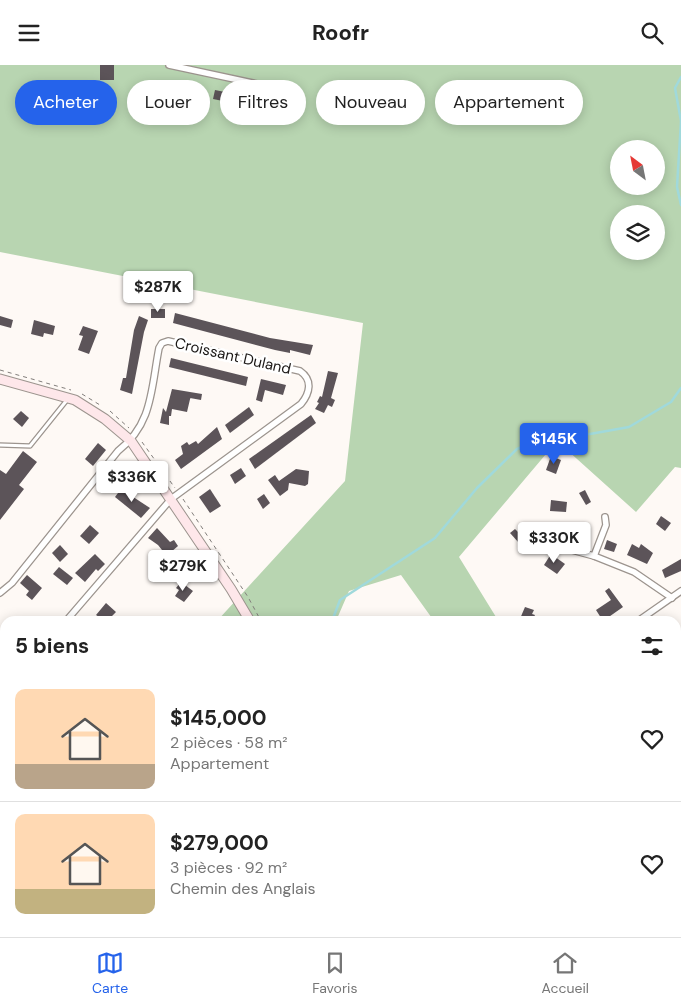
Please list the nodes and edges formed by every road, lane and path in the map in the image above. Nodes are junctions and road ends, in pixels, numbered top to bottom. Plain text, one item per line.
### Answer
1 (169, 65) edge
2 (239, 80) edge
3 (0, 379) edge
4 (69, 397) junction
5 (135, 440) junction
6 (0, 445) edge
7 (176, 489) dead end
8 (171, 499) junction
9 (183, 500) dead end
10 (605, 517) dead end
11 (546, 543) dead end
12 (594, 556) junction
13 (681, 591) edge
14 (0, 593) edge
15 (672, 597) junction
16 (70, 616) edge
17 (247, 616) edge
18 (258, 616) edge
19 (645, 616) edge

1 - 2 street
3 - 4 street
4 - 5 street
4 - 6 lane
5 - 7 path
5 - 8 street
5 - 8 street, Croissant Duland
5 - 14 street
8 - 16 street
8 - 17 street
9 - 18 path
10 - 12 street
11 - 12 street
12 - 15 street
13 - 15 street
15 - 19 street

